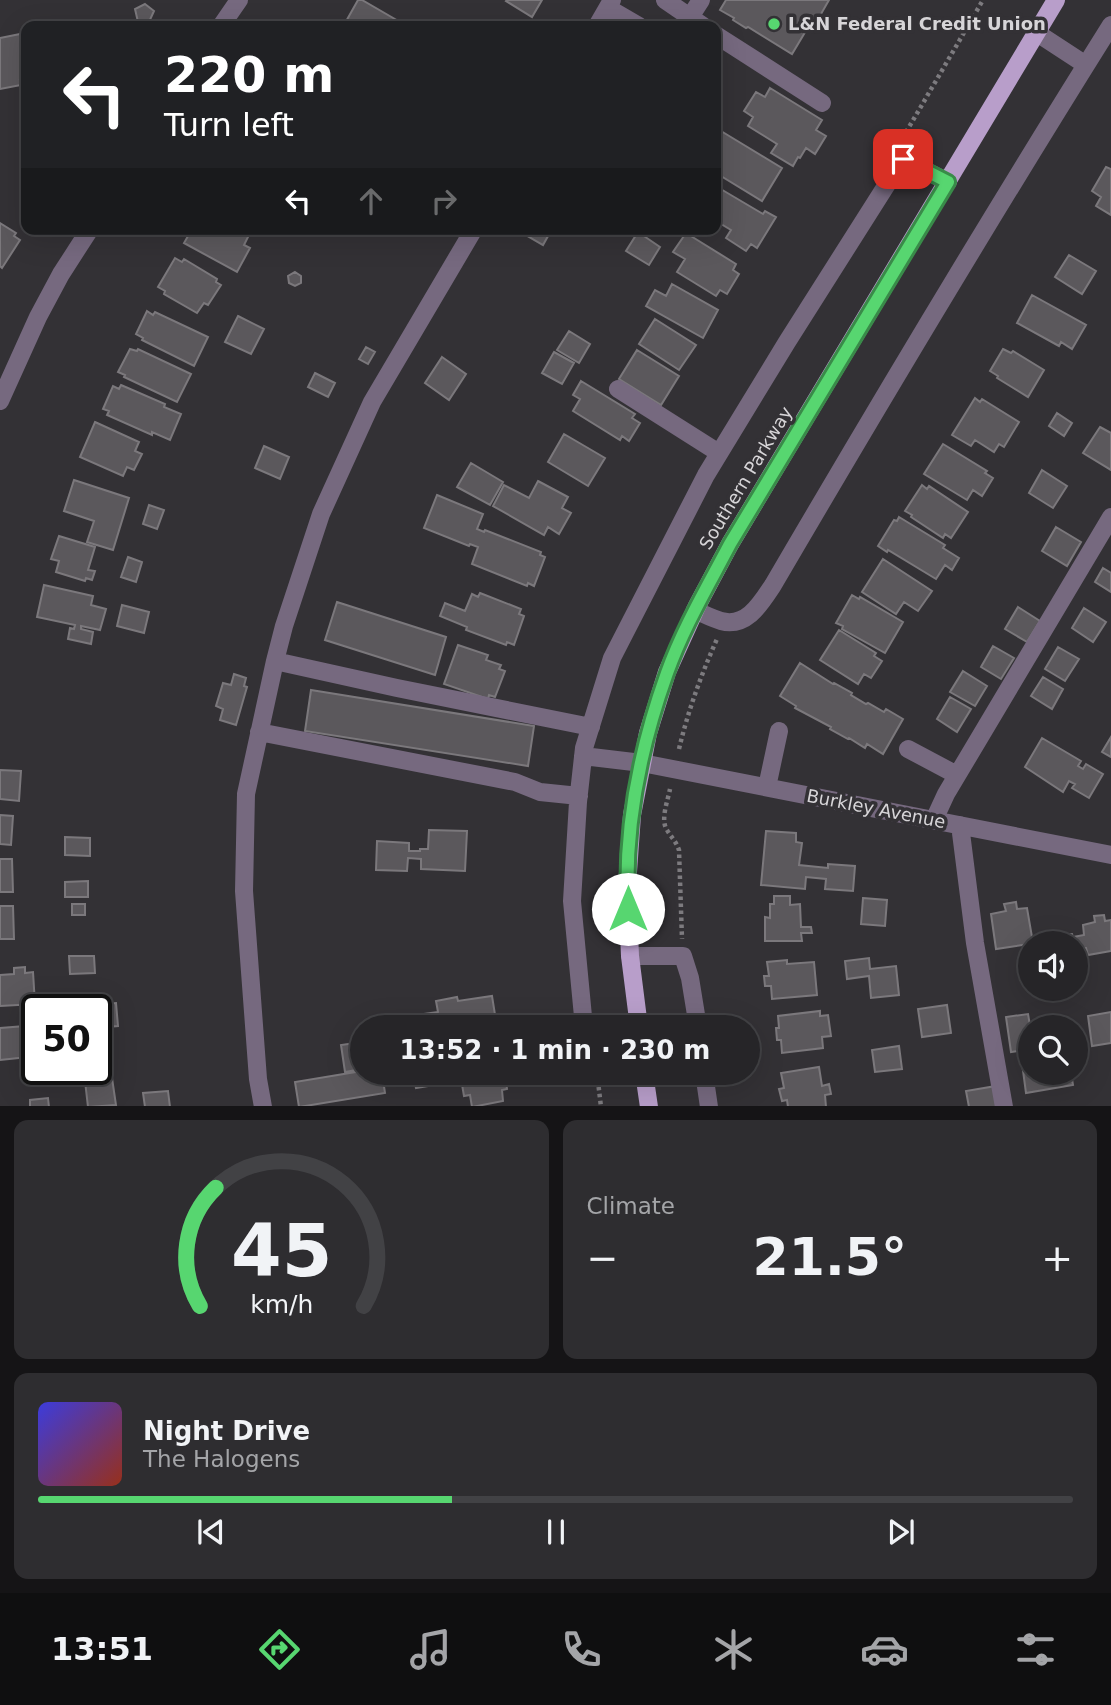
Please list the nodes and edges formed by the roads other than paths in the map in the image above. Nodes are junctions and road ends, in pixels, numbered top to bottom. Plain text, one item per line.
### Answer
1 (239, 0) edge
2 (665, 0) edge
3 (701, 0) edge
4 (1056, 0) edge
5 (610, 4) edge
6 (224, 21) edge
7 (600, 21) edge
8 (632, 21) edge
9 (696, 21) edge
10 (697, 21) edge
11 (1111, 25) edge
12 (1037, 33) junction
13 (721, 38) edge
14 (1086, 65) junction
15 (822, 103) dead end
16 (948, 182) junction
17 (86, 235) edge
18 (470, 235) edge
19 (618, 389) dead end
20 (0, 401) edge
21 (719, 453) junction
22 (1111, 517) edge
23 (695, 610) junction
24 (275, 661) junction
25 (590, 727) junction
26 (779, 731) dead end
27 (259, 732) junction
28 (908, 749) dead end
29 (583, 756) junction
30 (642, 763) junction
31 (957, 775) junction
32 (766, 787) junction
33 (579, 796) junction
34 (934, 820) junction
35 (960, 825) junction
36 (1111, 855) edge
37 (630, 956) junction
38 (583, 1015) edge
39 (637, 1015) edge
40 (696, 1015) edge
41 (646, 1085) edge
42 (706, 1085) edge
43 (263, 1106) edge
44 (649, 1106) edge
45 (709, 1106) edge
46 (1004, 1106) edge

1 - 6 street
2 - 9 street
3 - 10 street
4 - 12 main road, Southern Parkway
5 - 7 street
5 - 8 street
11 - 14 street
12 - 14 street
12 - 16 main road, Southern Parkway
13 - 15 street
14 - 23 street
16 - 21 street
16 - 23 main road, Southern Parkway
17 - 20 street
18 - 24 street
19 - 21 street
21 - 25 street
22 - 31 street
23 - 30 main road, Southern Parkway
24 - 25 street
24 - 27 street
25 - 29 street
26 - 32 street
27 - 33 street
27 - 43 street
28 - 31 street
29 - 30 street, Burkley Avenue
29 - 33 street
30 - 32 street, Burkley Avenue
30 - 37 main road, Southern Parkway
31 - 34 street
32 - 34 street, Burkley Avenue
33 - 38 street
34 - 35 street, Burkley Avenue
35 - 36 street, Burkley Avenue
35 - 46 street
37 - 39 main road, Southern Parkway
37 - 40 street
41 - 44 main road
42 - 45 street

